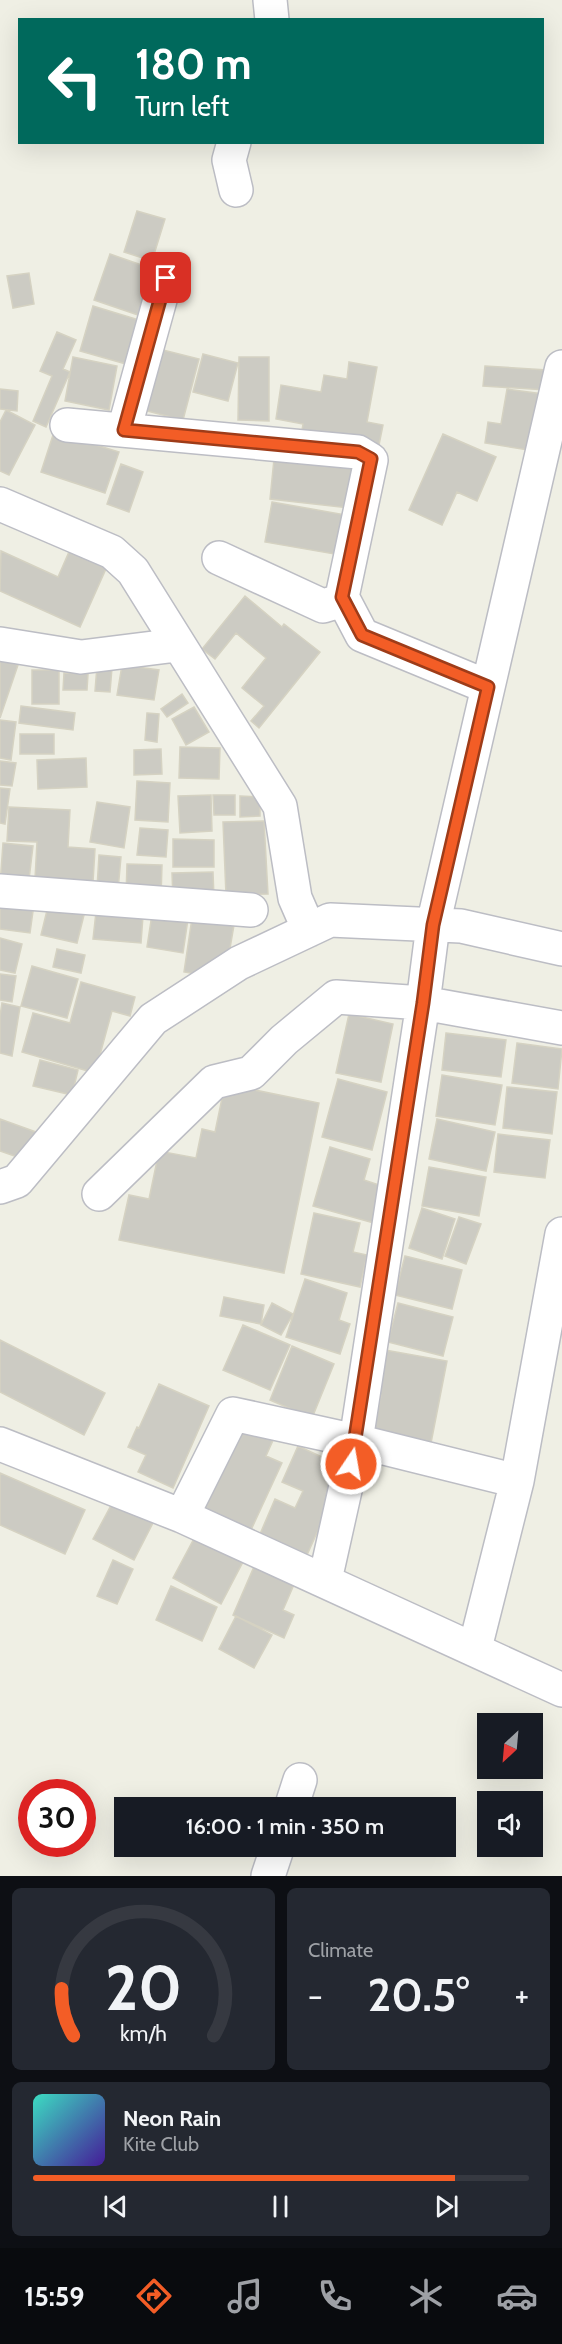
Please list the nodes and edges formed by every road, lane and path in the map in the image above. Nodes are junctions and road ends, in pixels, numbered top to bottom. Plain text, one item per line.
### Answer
1 (270, 0) edge
2 (272, 18) edge
3 (233, 144) edge
4 (236, 190) dead end
5 (166, 278) dead end
6 (562, 367) edge
7 (67, 424) dead end
8 (124, 430) junction
9 (0, 504) edge
10 (219, 558) dead end
11 (343, 600) junction
12 (0, 644) edge
13 (177, 645) junction
14 (488, 687) junction
15 (0, 891) edge
16 (295, 898) junction
17 (251, 910) junction
18 (433, 925) junction
19 (309, 930) junction
20 (562, 949) edge
21 (239, 963) junction
22 (423, 1003) junction
23 (562, 1028) edge
24 (0, 1187) edge
25 (99, 1194) dead end
26 (562, 1234) edge
27 (356, 1441) junction
28 (0, 1444) edge
29 (517, 1481) junction
30 (182, 1516) junction
31 (325, 1580) junction
32 (475, 1648) junction
33 (562, 1690) edge
34 (274, 1857) edge
35 (268, 1876) edge

1 - 2 street
3 - 4 street
5 - 8 street
6 - 14 street
7 - 8 street
8 - 11 street
9 - 13 street
10 - 11 street
11 - 14 street
12 - 13 street
13 - 16 street
14 - 18 street
15 - 17 street
16 - 17 street
16 - 19 street
17 - 21 street
18 - 19 street
18 - 20 street
18 - 22 street
19 - 21 street
21 - 24 street
22 - 23 street
22 - 25 street
22 - 27 street
26 - 29 street
27 - 29 street
27 - 30 street
27 - 31 street
28 - 30 street
29 - 32 street
30 - 31 street
31 - 32 street
32 - 33 street
34 - 35 street

